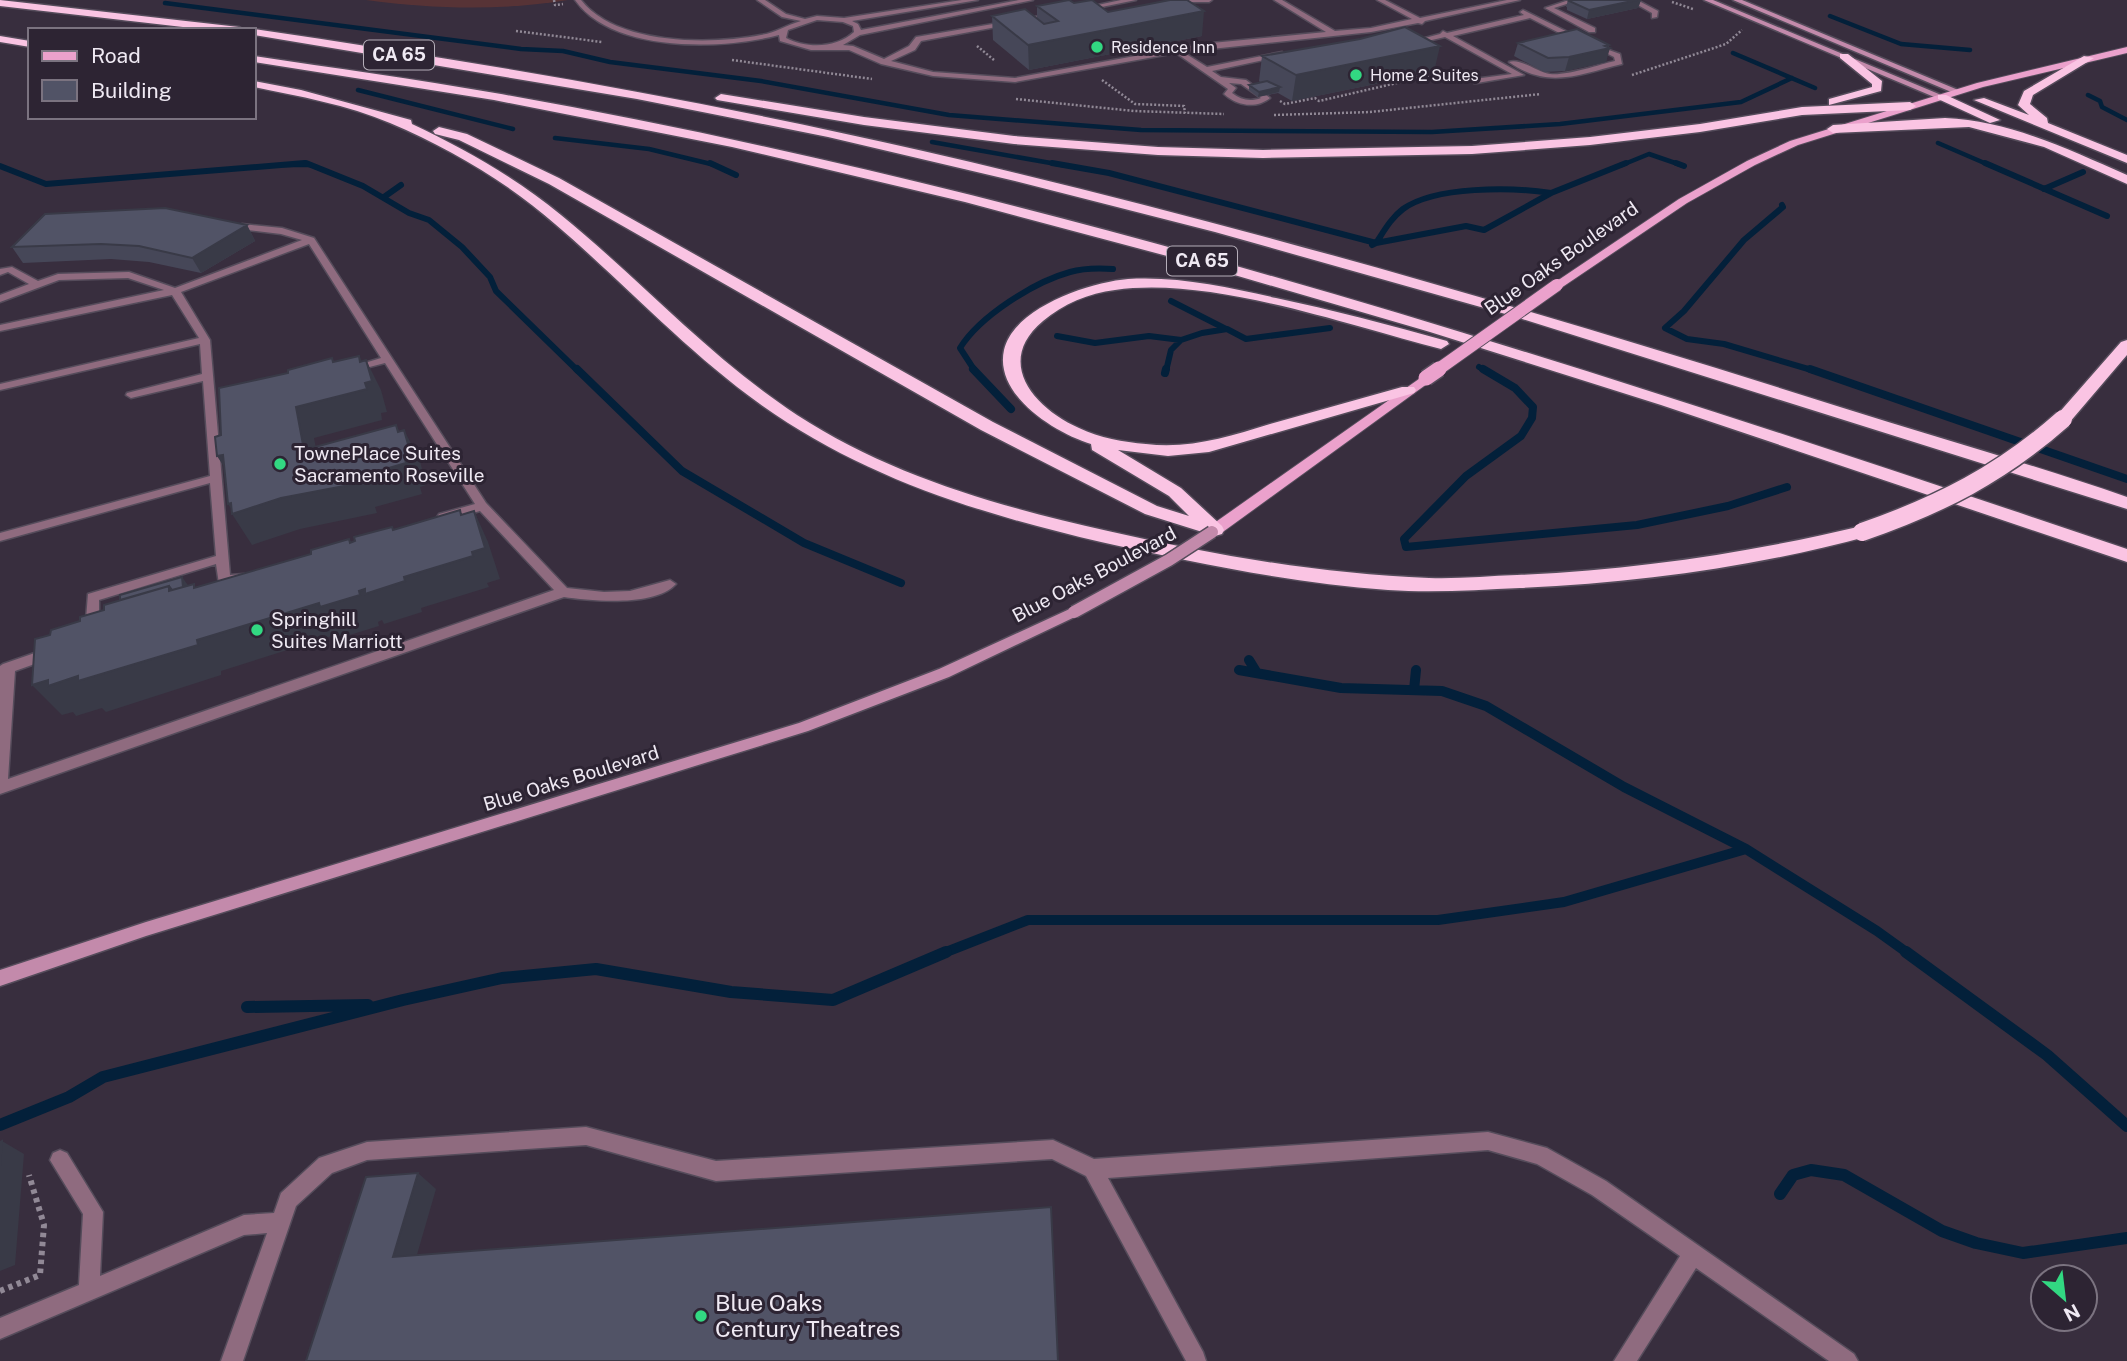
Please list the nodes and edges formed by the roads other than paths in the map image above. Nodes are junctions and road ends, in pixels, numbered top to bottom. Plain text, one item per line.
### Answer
1 (578, 0) edge
2 (760, 0) edge
3 (975, 0) edge
4 (1030, 0) edge
5 (1133, 0) edge
6 (1185, 0) edge
7 (1209, 0) edge
8 (1277, 0) edge
9 (1380, 0) edge
10 (1483, 0) edge
11 (1517, 0) edge
12 (1576, 0) edge
13 (1632, 0) edge
14 (1707, 0) edge
15 (1736, 0) edge
16 (1504, 1) edge
17 (0, 3) edge
18 (1408, 15) junction
19 (784, 16) junction
20 (1531, 16) junction
21 (1654, 16) dead end
22 (807, 20) junction
23 (844, 20) junction
24 (1419, 20) junction
25 (0, 28) edge
26 (221, 28) edge
27 (785, 29) junction
28 (20, 30) dead end
29 (1592, 30) dead end
30 (256, 32) edge
31 (858, 33) junction
32 (1333, 33) junction
33 (1445, 35) junction
34 (0, 39) edge
35 (762, 39) junction
36 (788, 42) junction
37 (28, 44) edge
38 (850, 44) junction
39 (1400, 45) edge
40 (1487, 48) dead end
41 (1176, 50) junction
42 (2127, 50) edge
43 (1284, 53) edge
44 (1844, 56) junction
45 (2088, 58) junction
46 (256, 59) edge
47 (884, 62) junction
48 (1205, 70) junction
49 (545, 78) junction
50 (1219, 79) junction
51 (1477, 81) dead end
52 (256, 84) edge
53 (1959, 92) junction
54 (1942, 97) junction
55 (1910, 106) junction
56 (1802, 111) junction
57 (394, 120) junction
58 (1833, 129) junction
59 (2066, 134) junction
60 (2050, 145) junction
61 (2127, 159) edge
62 (2127, 180) edge
63 (242, 227) edge
64 (311, 240) junction
65 (0, 272) edge
66 (37, 284) junction
67 (174, 291) junction
68 (0, 299) edge
69 (0, 328) edge
70 (205, 341) junction
71 (2127, 345) edge
72 (388, 359) junction
73 (337, 373) edge
74 (208, 376) junction
75 (0, 387) edge
76 (1408, 390) junction
77 (131, 395) dead end
78 (223, 404) edge
79 (211, 408) junction
80 (1706, 413) junction
81 (1073, 432) junction
82 (216, 478) junction
83 (2127, 502) edge
84 (482, 506) junction
85 (430, 521) edge
86 (1213, 531) junction
87 (0, 537) edge
88 (2127, 556) edge
89 (222, 558) junction
90 (250, 574) edge
91 (670, 584) dead end
92 (563, 592) junction
93 (4, 669) edge
94 (0, 788) edge
95 (0, 978) edge
96 (60, 1160) dead end
97 (1093, 1169) junction
98 (281, 1222) junction
99 (1692, 1255) junction
100 (89, 1291) junction
101 (0, 1329) edge
102 (1196, 1359) dead end
103 (232, 1361) edge
104 (1625, 1361) edge
105 (1847, 1361) edge

1 - 35 lane
2 - 19 lane
3 - 23 lane
4 - 31 lane
5 - 47 lane
6 - 7 lane
8 - 32 lane
9 - 18 lane
10 - 18 lane
11 - 16 lane
12 - 29 lane
13 - 21 lane
14 - 44 main road
15 - 53 main road
16 - 20 lane
16 - 24 lane
17 - 26 highway
18 - 24 lane
18 - 32 lane
19 - 22 lane
19 - 27 lane
20 - 33 lane
20 - 40 lane
22 - 23 lane
22 - 27 lane
23 - 31 lane
24 - 32 lane
24 - 33 lane
25 - 28 highway
27 - 35 lane
27 - 36 lane
30 - 49 highway, CA 65
31 - 38 lane
32 - 41 lane
33 - 39 lane
33 - 51 lane
34 - 37 highway
35 - 36 lane
36 - 38 lane
38 - 47 lane
41 - 47 lane
41 - 48 lane
42 - 45 main road, Blue Oaks Boulevard
43 - 48 lane
44 - 54 main road
44 - 56 highway
45 - 53 main road, Blue Oaks Boulevard
45 - 59 highway
46 - 80 highway, CA 65
48 - 50 lane
49 - 56 highway
49 - 83 highway, CA 65
50 - 50 lane
52 - 57 highway
53 - 54 main road, Blue Oaks Boulevard
53 - 59 highway
54 - 55 main road, Blue Oaks Boulevard
54 - 60 highway
55 - 56 highway
55 - 58 main road, Blue Oaks Boulevard
57 - 71 highway, bridge
57 - 86 highway
58 - 60 highway
58 - 76 main road, Blue Oaks Boulevard, bridge
59 - 61 highway
60 - 62 highway
63 - 64 lane
64 - 67 lane
64 - 72 lane
65 - 66 lane
66 - 67 lane
66 - 68 lane
67 - 69 lane
67 - 70 lane
70 - 74 lane
70 - 75 lane
72 - 73 lane
72 - 84 lane
74 - 77 lane
74 - 79 lane
76 - 81 highway
76 - 86 main road, Blue Oaks Boulevard
78 - 79 lane
79 - 82 lane
80 - 81 highway
80 - 88 highway, CA 65
81 - 86 highway
82 - 87 lane
82 - 89 lane
84 - 85 lane
84 - 92 lane
86 - 95 main road, Blue Oaks Boulevard, bridge
89 - 90 lane
89 - 93 lane
91 - 92 lane
92 - 94 lane
93 - 94 lane
96 - 100 lane
97 - 98 lane
97 - 99 lane
97 - 102 lane
98 - 100 lane
98 - 103 lane
99 - 104 lane
99 - 105 lane
100 - 101 lane

